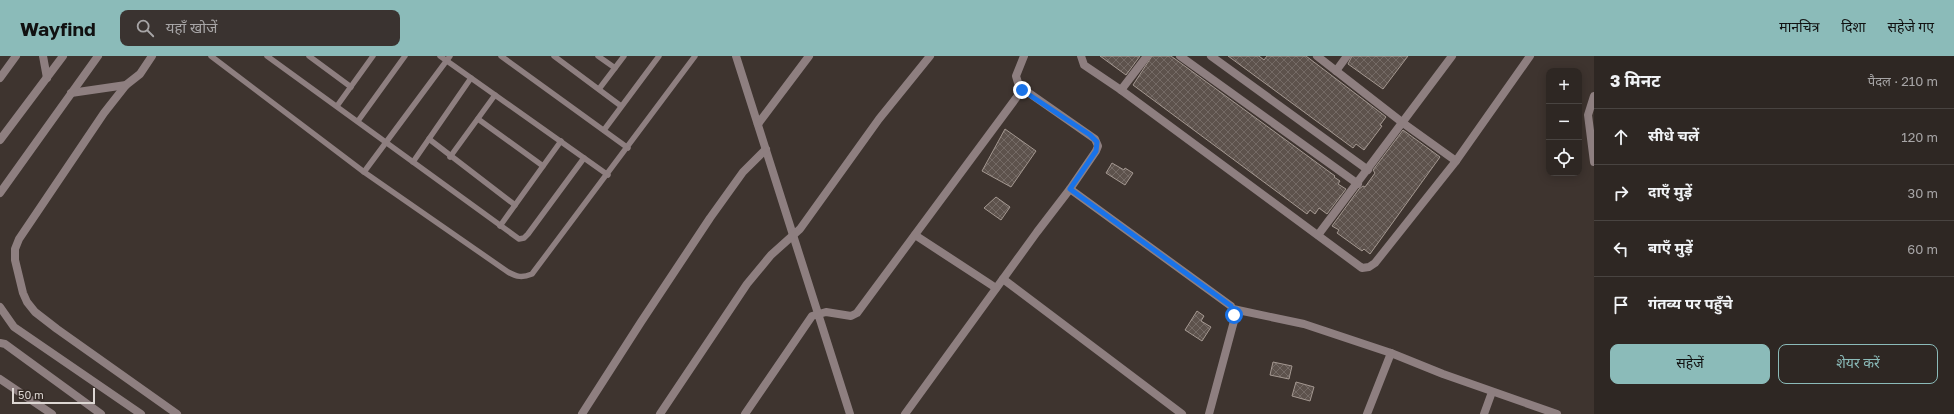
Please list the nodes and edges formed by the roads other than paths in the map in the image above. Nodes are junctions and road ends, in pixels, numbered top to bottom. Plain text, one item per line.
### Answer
1 (16, 56) edge
2 (43, 56) edge
3 (63, 56) edge
4 (98, 56) edge
5 (152, 56) edge
6 (267, 56) edge
7 (309, 56) edge
8 (373, 56) edge
9 (405, 56) edge
10 (440, 56) edge
11 (501, 56) edge
12 (554, 56) edge
13 (598, 56) edge
14 (624, 56) edge
15 (659, 56) edge
16 (695, 56) edge
17 (736, 56) edge
18 (809, 56) edge
19 (930, 56) edge
20 (1024, 56) edge
21 (1081, 56) edge
22 (1147, 56) edge
23 (1180, 56) edge
24 (1211, 56) edge
25 (1317, 56) edge
26 (1347, 56) edge
27 (1452, 56) edge
28 (1530, 56) edge
29 (215, 57) edge
30 (448, 58) edge
31 (615, 68) junction
32 (1336, 70) junction
33 (0, 78) edge
34 (47, 78) junction
35 (471, 78) junction
36 (126, 85) junction
37 (350, 87) junction
38 (599, 89) junction
39 (1022, 90) junction
40 (1121, 90) junction
41 (71, 93) junction
42 (495, 95) junction
43 (1594, 96) edge
44 (337, 106) junction
45 (621, 106) junction
46 (478, 119) junction
47 (358, 121) junction
48 (1403, 123) junction
49 (758, 124) junction
50 (604, 130) junction
51 (429, 139) junction
52 (0, 140) edge
53 (561, 141) junction
54 (386, 142) junction
55 (628, 148) junction
56 (766, 149) junction
57 (450, 157) junction
58 (584, 158) junction
59 (1456, 161) junction
60 (413, 162) junction
61 (1594, 162) edge
62 (543, 166) junction
63 (1368, 170) junction
64 (364, 172) junction
65 (608, 175) junction
66 (1358, 184) junction
67 (1070, 189) junction
68 (0, 192) edge
69 (515, 205) junction
70 (500, 226) junction
71 (915, 235) junction
72 (1318, 235) junction
73 (793, 236) junction
74 (1003, 279) junction
75 (996, 288) junction
76 (0, 307) edge
77 (1233, 309) junction
78 (818, 313) junction
79 (0, 343) edge
80 (1391, 353) junction
81 (0, 379) edge
82 (1492, 392) junction
83 (174, 413) edge
84 (585, 413) edge
85 (52, 414) edge
86 (101, 414) edge
87 (141, 414) edge
88 (660, 414) edge
89 (745, 414) edge
90 (850, 414) edge
91 (905, 414) edge
92 (1182, 414) edge
93 (1209, 414) edge
94 (1367, 414) edge
95 (1484, 414) edge
96 (1558, 414) edge

1 - 33 street
2 - 34 street
3 - 34 street
4 - 41 street
5 - 36 street
6 - 44 lane
7 - 37 lane
8 - 37 lane
9 - 47 lane
10 - 30 lane
11 - 50 lane
12 - 38 lane
13 - 31 lane
14 - 31 lane
15 - 45 lane
16 - 55 lane
17 - 49 street
18 - 49 street
19 - 73 street
20 - 39 street
21 - 40 street
22 - 40 street
23 - 66 street
24 - 63 street
25 - 32 street
26 - 32 street
27 - 48 street
28 - 59 street
29 - 64 lane
30 - 35 lane
30 - 54 lane
31 - 38 lane
32 - 48 street
34 - 52 street
35 - 42 lane
35 - 51 lane
36 - 41 street
36 - 83 street
37 - 44 lane
38 - 45 lane
39 - 67 street
39 - 71 street
40 - 72 street
41 - 68 street
42 - 46 lane
42 - 53 lane
43 - 61 street
44 - 47 lane
45 - 50 lane
46 - 57 lane
46 - 62 lane
47 - 54 lane
48 - 59 street
48 - 63 street
49 - 56 street
50 - 55 lane
51 - 57 lane
51 - 60 lane
53 - 58 lane
53 - 62 lane
54 - 60 lane
54 - 64 lane
55 - 65 lane
56 - 73 street
56 - 84 street
57 - 69 lane
58 - 65 lane
58 - 70 lane
59 - 72 street
60 - 70 lane
62 - 69 lane
63 - 66 street
64 - 65 lane
66 - 72 street
67 - 74 street
67 - 77 street
69 - 70 lane
71 - 75 street
71 - 78 street
73 - 78 street
73 - 88 street
74 - 75 street
74 - 92 street
75 - 91 street
76 - 87 street
77 - 80 street
77 - 93 street
78 - 89 street
78 - 90 street
79 - 86 street
80 - 82 street
80 - 94 street
81 - 85 street
82 - 95 street
82 - 96 street

